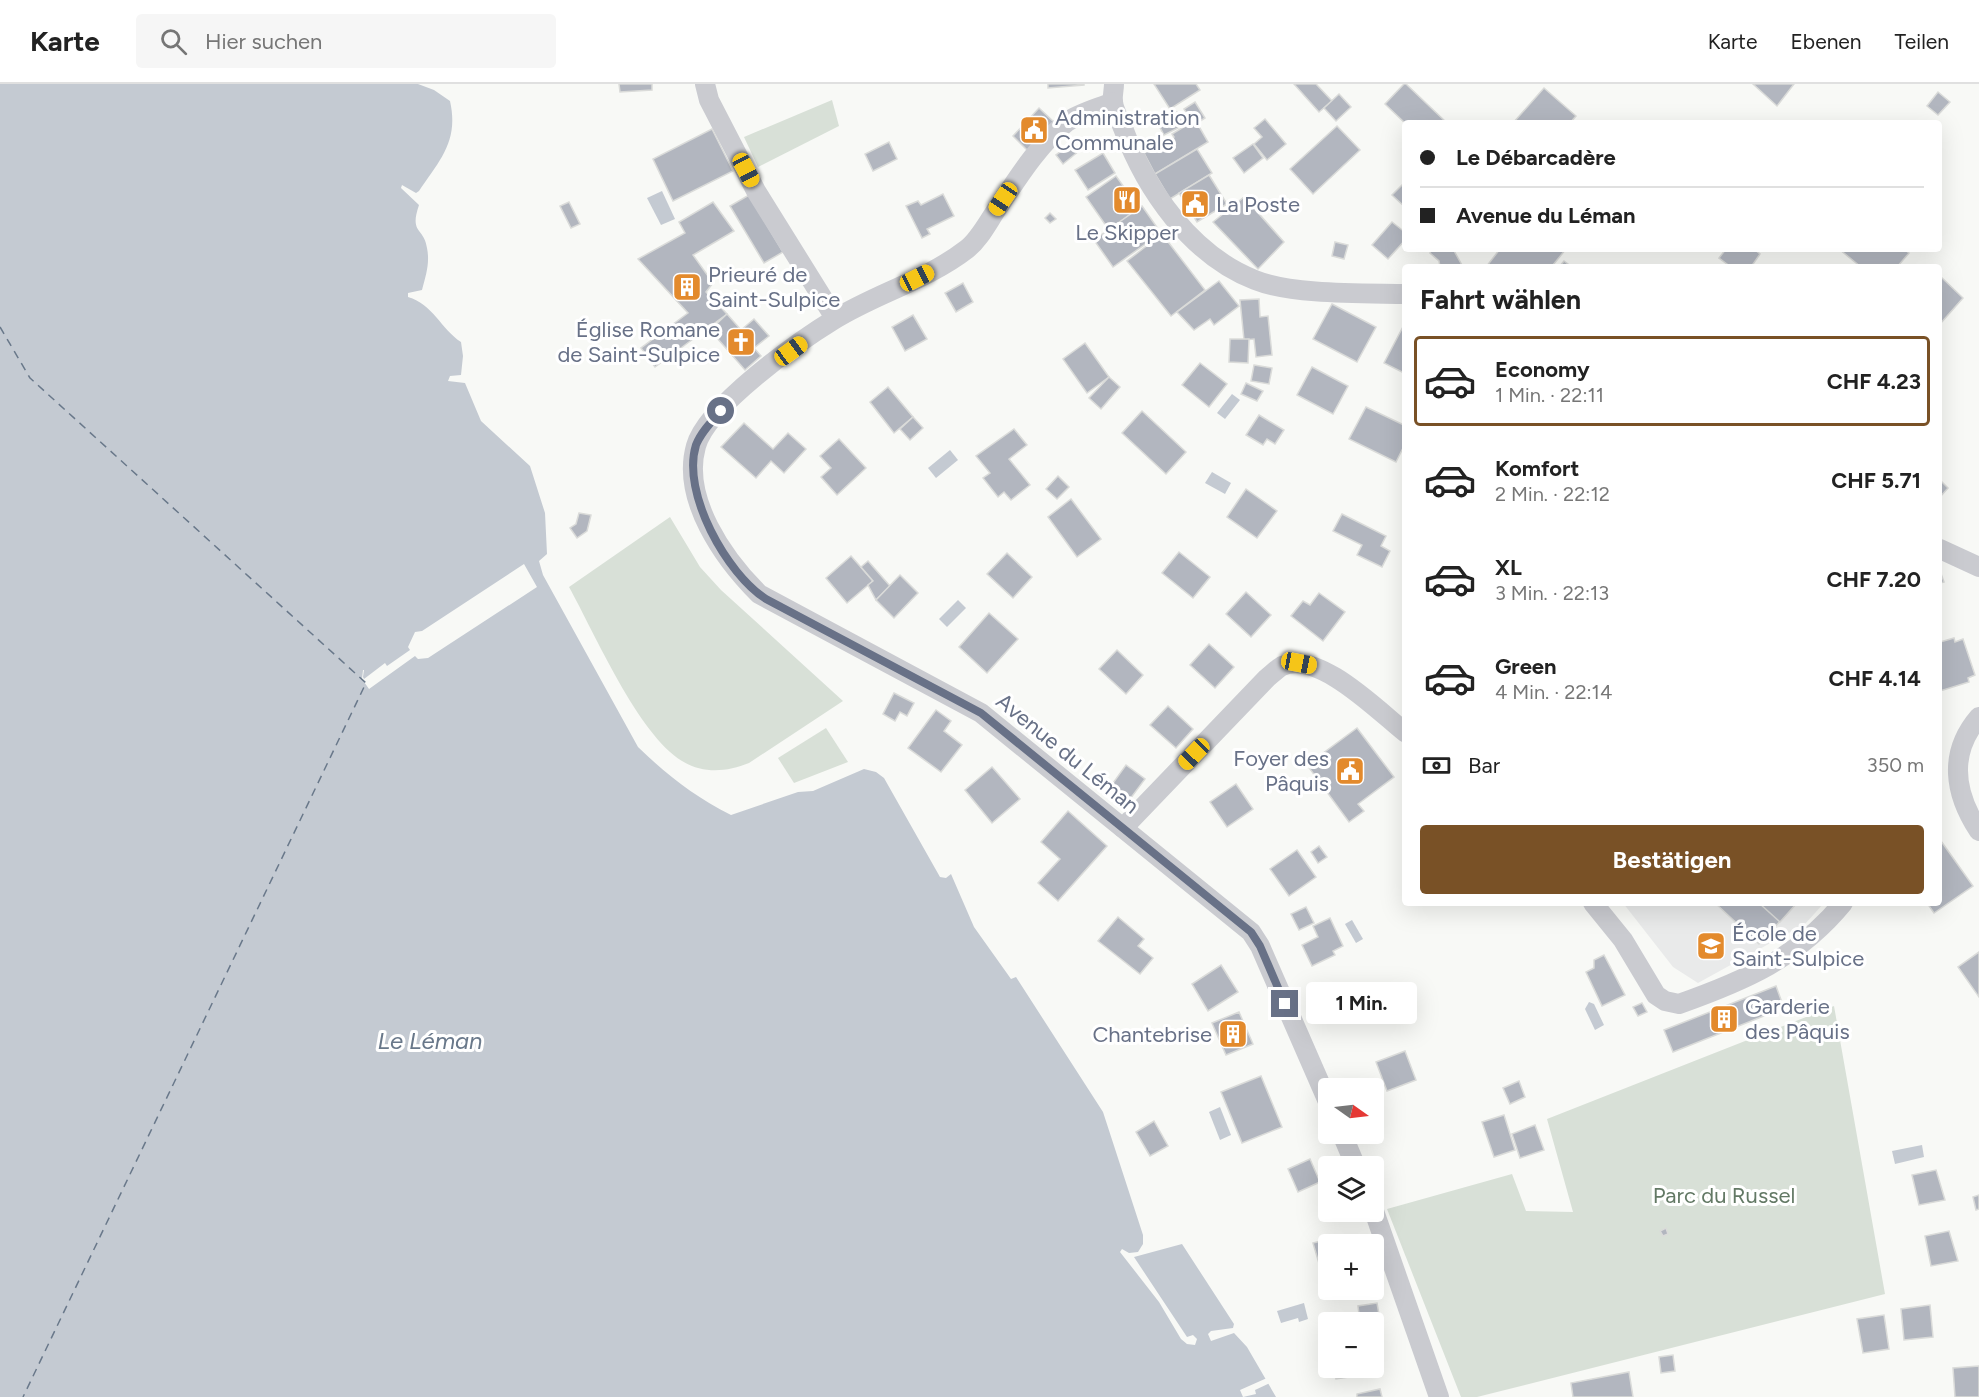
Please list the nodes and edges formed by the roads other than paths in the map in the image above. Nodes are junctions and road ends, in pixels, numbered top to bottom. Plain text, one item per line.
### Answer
1 (705, 84) edge
2 (1114, 93) edge
3 (1402, 294) edge
4 (835, 318) junction
5 (1942, 550) edge
6 (1979, 567) edge
7 (1979, 717) edge
8 (1402, 730) edge
9 (1948, 778) edge
10 (1123, 828) junction
11 (1979, 831) edge
12 (1595, 906) edge
13 (1840, 906) edge
14 (1318, 1079) edge
15 (1378, 1222) edge
16 (1439, 1397) edge

1 - 4 street
2 - 3 street
2 - 4 street
4 - 10 street, Avenue du Léman
5 - 6 street
7 - 9 street
8 - 10 street
9 - 11 street
10 - 14 street, Avenue du Léman
12 - 13 street
15 - 16 street

